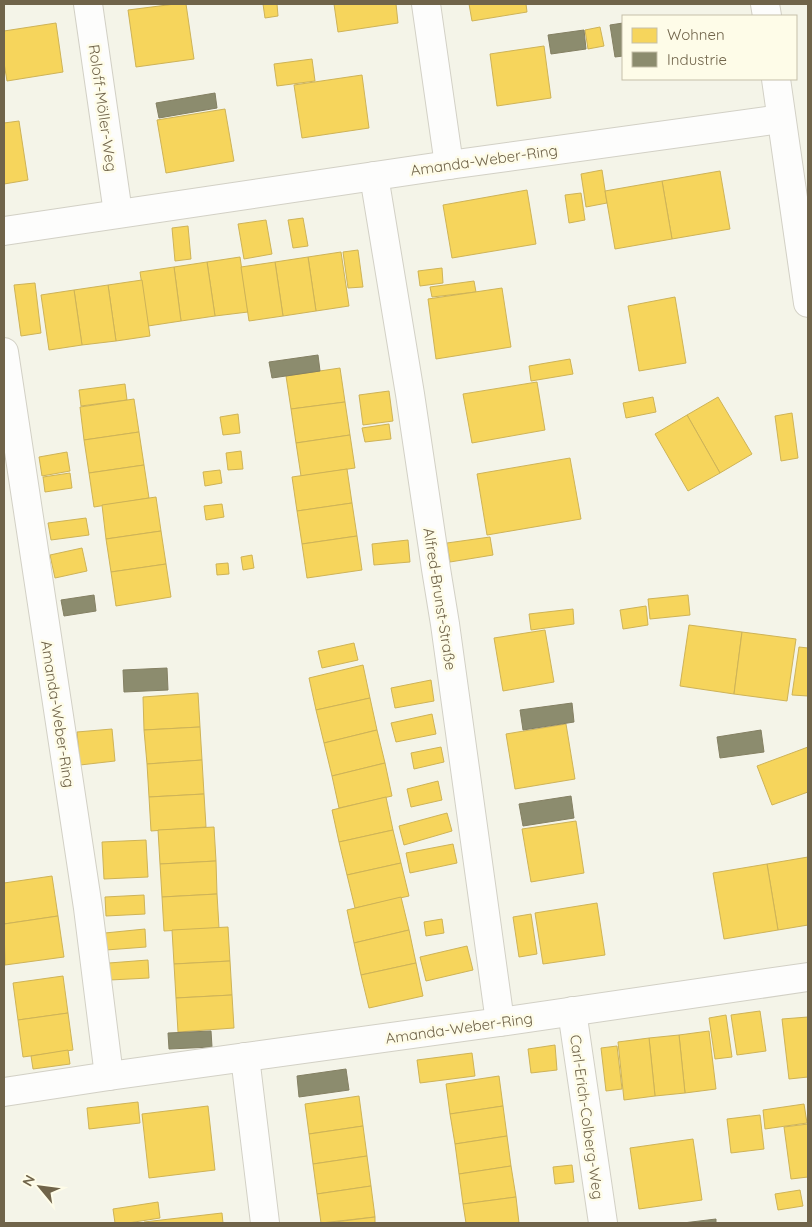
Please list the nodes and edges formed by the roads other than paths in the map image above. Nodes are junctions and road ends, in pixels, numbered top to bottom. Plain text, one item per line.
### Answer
1 (88, 4) edge
2 (426, 4) edge
3 (776, 80) edge
4 (781, 118) junction
5 (449, 165) junction
6 (374, 176) junction
7 (118, 213) junction
8 (4, 230) edge
9 (808, 303) edge
10 (4, 352) edge
11 (808, 977) edge
12 (572, 1012) junction
13 (500, 1022) junction
14 (245, 1057) junction
15 (108, 1076) junction
16 (4, 1092) edge
17 (265, 1223) edge
18 (603, 1223) edge

1 - 7 street, Roloff-Möller-Weg
2 - 5 street
3 - 4 street
4 - 5 street, Amanda-Weber-Ring
4 - 9 street
5 - 6 street, Amanda-Weber-Ring
6 - 7 street, Amanda-Weber-Ring
6 - 13 street, Alfred-Brunst-Straße
7 - 8 street, Amanda-Weber-Ring
10 - 15 street, Amanda-Weber-Ring
11 - 12 street, Amanda-Weber-Ring
12 - 13 street, Amanda-Weber-Ring
12 - 18 street, Carl-Erich-Colberg-Weg
13 - 14 street, Amanda-Weber-Ring
14 - 15 street, Amanda-Weber-Ring
14 - 17 street
15 - 16 street, Amanda-Weber-Ring

